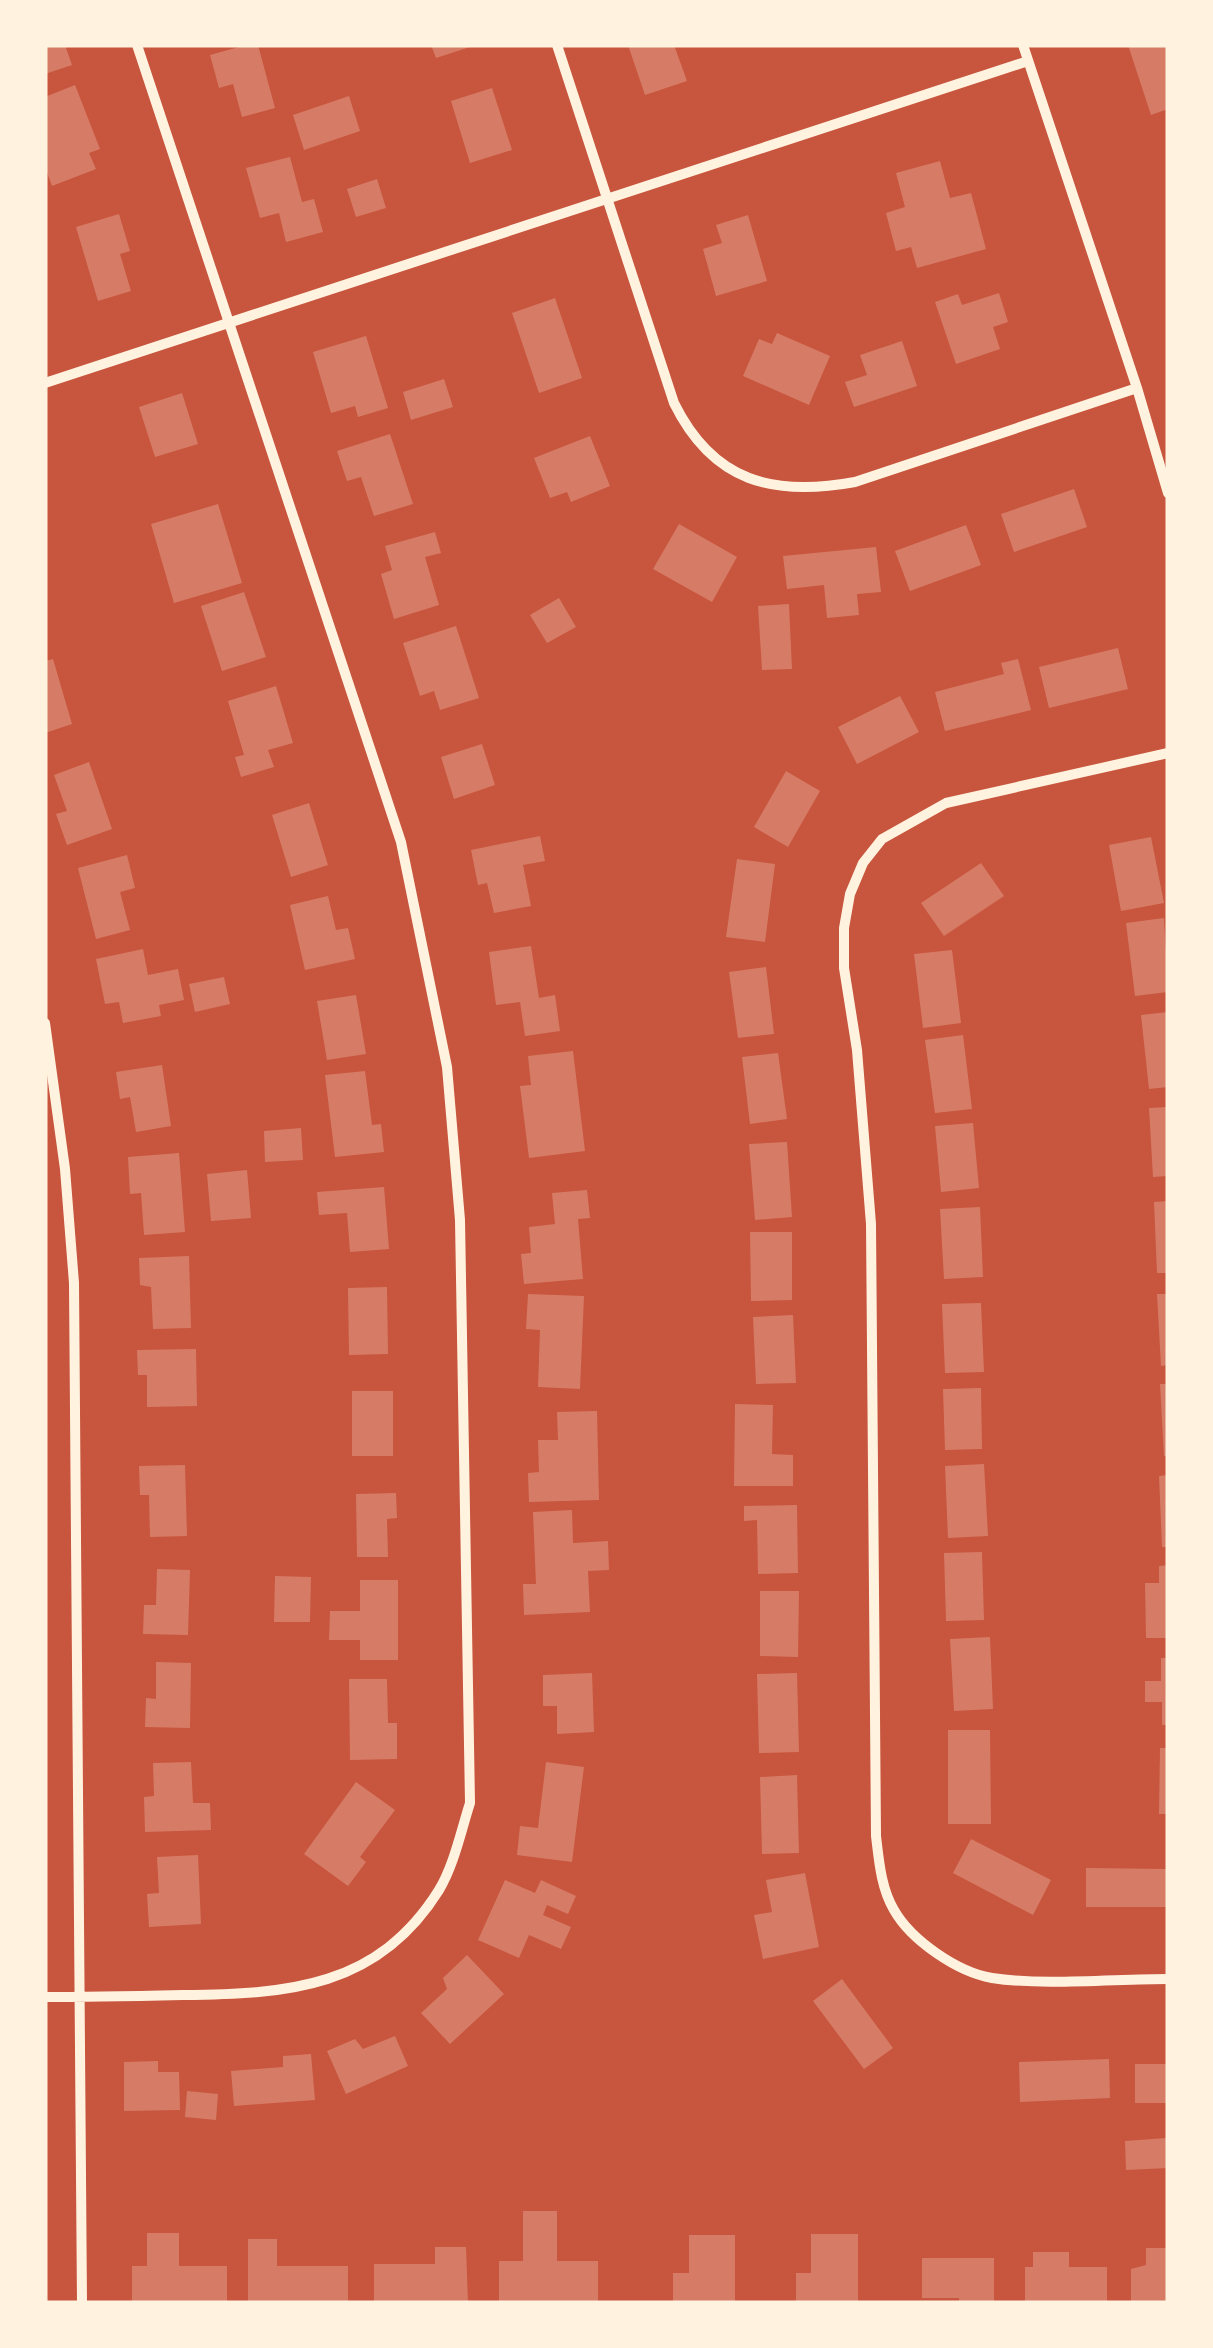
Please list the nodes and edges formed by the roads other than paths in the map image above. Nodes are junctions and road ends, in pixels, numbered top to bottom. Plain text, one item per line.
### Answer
1 (137, 45) edge
2 (557, 45) edge
3 (1023, 45) edge
4 (1028, 60) junction
5 (609, 200) junction
6 (228, 323) junction
7 (45, 384) edge
8 (1137, 388) junction
9 (1168, 493) edge
10 (1168, 753) edge
11 (45, 1022) edge
12 (1168, 1979) edge
13 (80, 1996) junction
14 (45, 1997) edge
15 (82, 2303) edge

1 - 6 street
2 - 5 street
3 - 4 street
4 - 5 street
4 - 8 street
5 - 6 street
5 - 8 street
6 - 7 street
6 - 13 street
8 - 9 street
10 - 12 street
11 - 13 street
13 - 14 street
13 - 15 street

